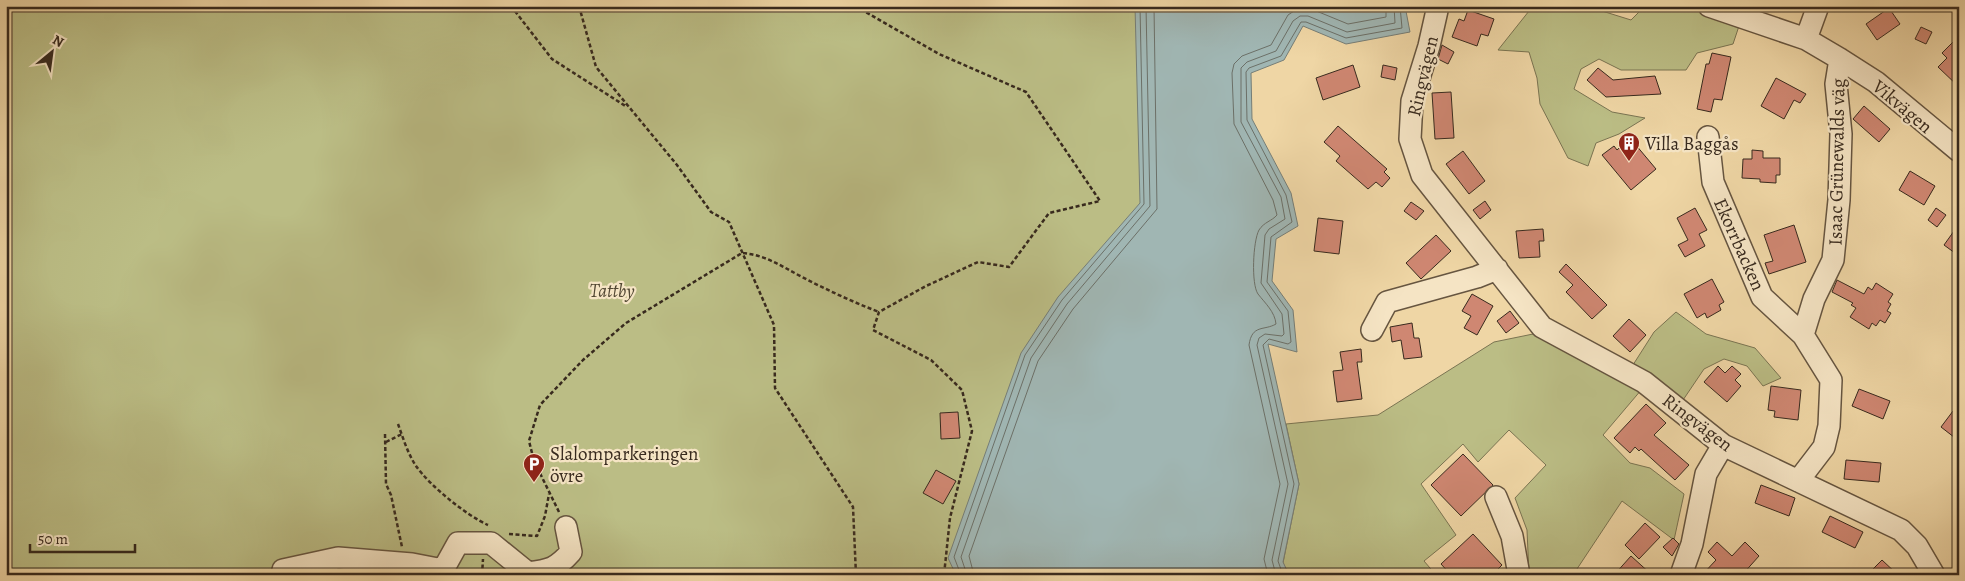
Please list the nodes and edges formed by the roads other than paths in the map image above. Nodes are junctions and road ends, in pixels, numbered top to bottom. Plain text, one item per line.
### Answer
1 (1438, 6) edge
2 (1709, 6) edge
3 (1818, 6) edge
4 (1806, 39) junction
5 (1840, 59) junction
6 (1708, 137) dead end
7 (1959, 151) edge
8 (1497, 269) junction
9 (1372, 330) dead end
10 (1803, 334) junction
11 (1723, 445) junction
12 (1798, 481) junction
13 (1496, 497) dead end
14 (566, 527) road end
15 (282, 575) edge
16 (1519, 575) edge
17 (1681, 575) edge
18 (1934, 575) edge

1 - 8 street, Ringvägen
2 - 4 street, Vikvägen
3 - 4 street
4 - 5 street, Vikvägen
5 - 7 street, Vikvägen
5 - 10 street, Isaac Grünewalds väg
6 - 10 street, Ekorrbacken
8 - 9 street
8 - 11 street, Ringvägen
10 - 12 street
11 - 12 street, Ringvägen
11 - 17 street
12 - 18 street, Ringvägen
13 - 16 street
14 - 15 street

